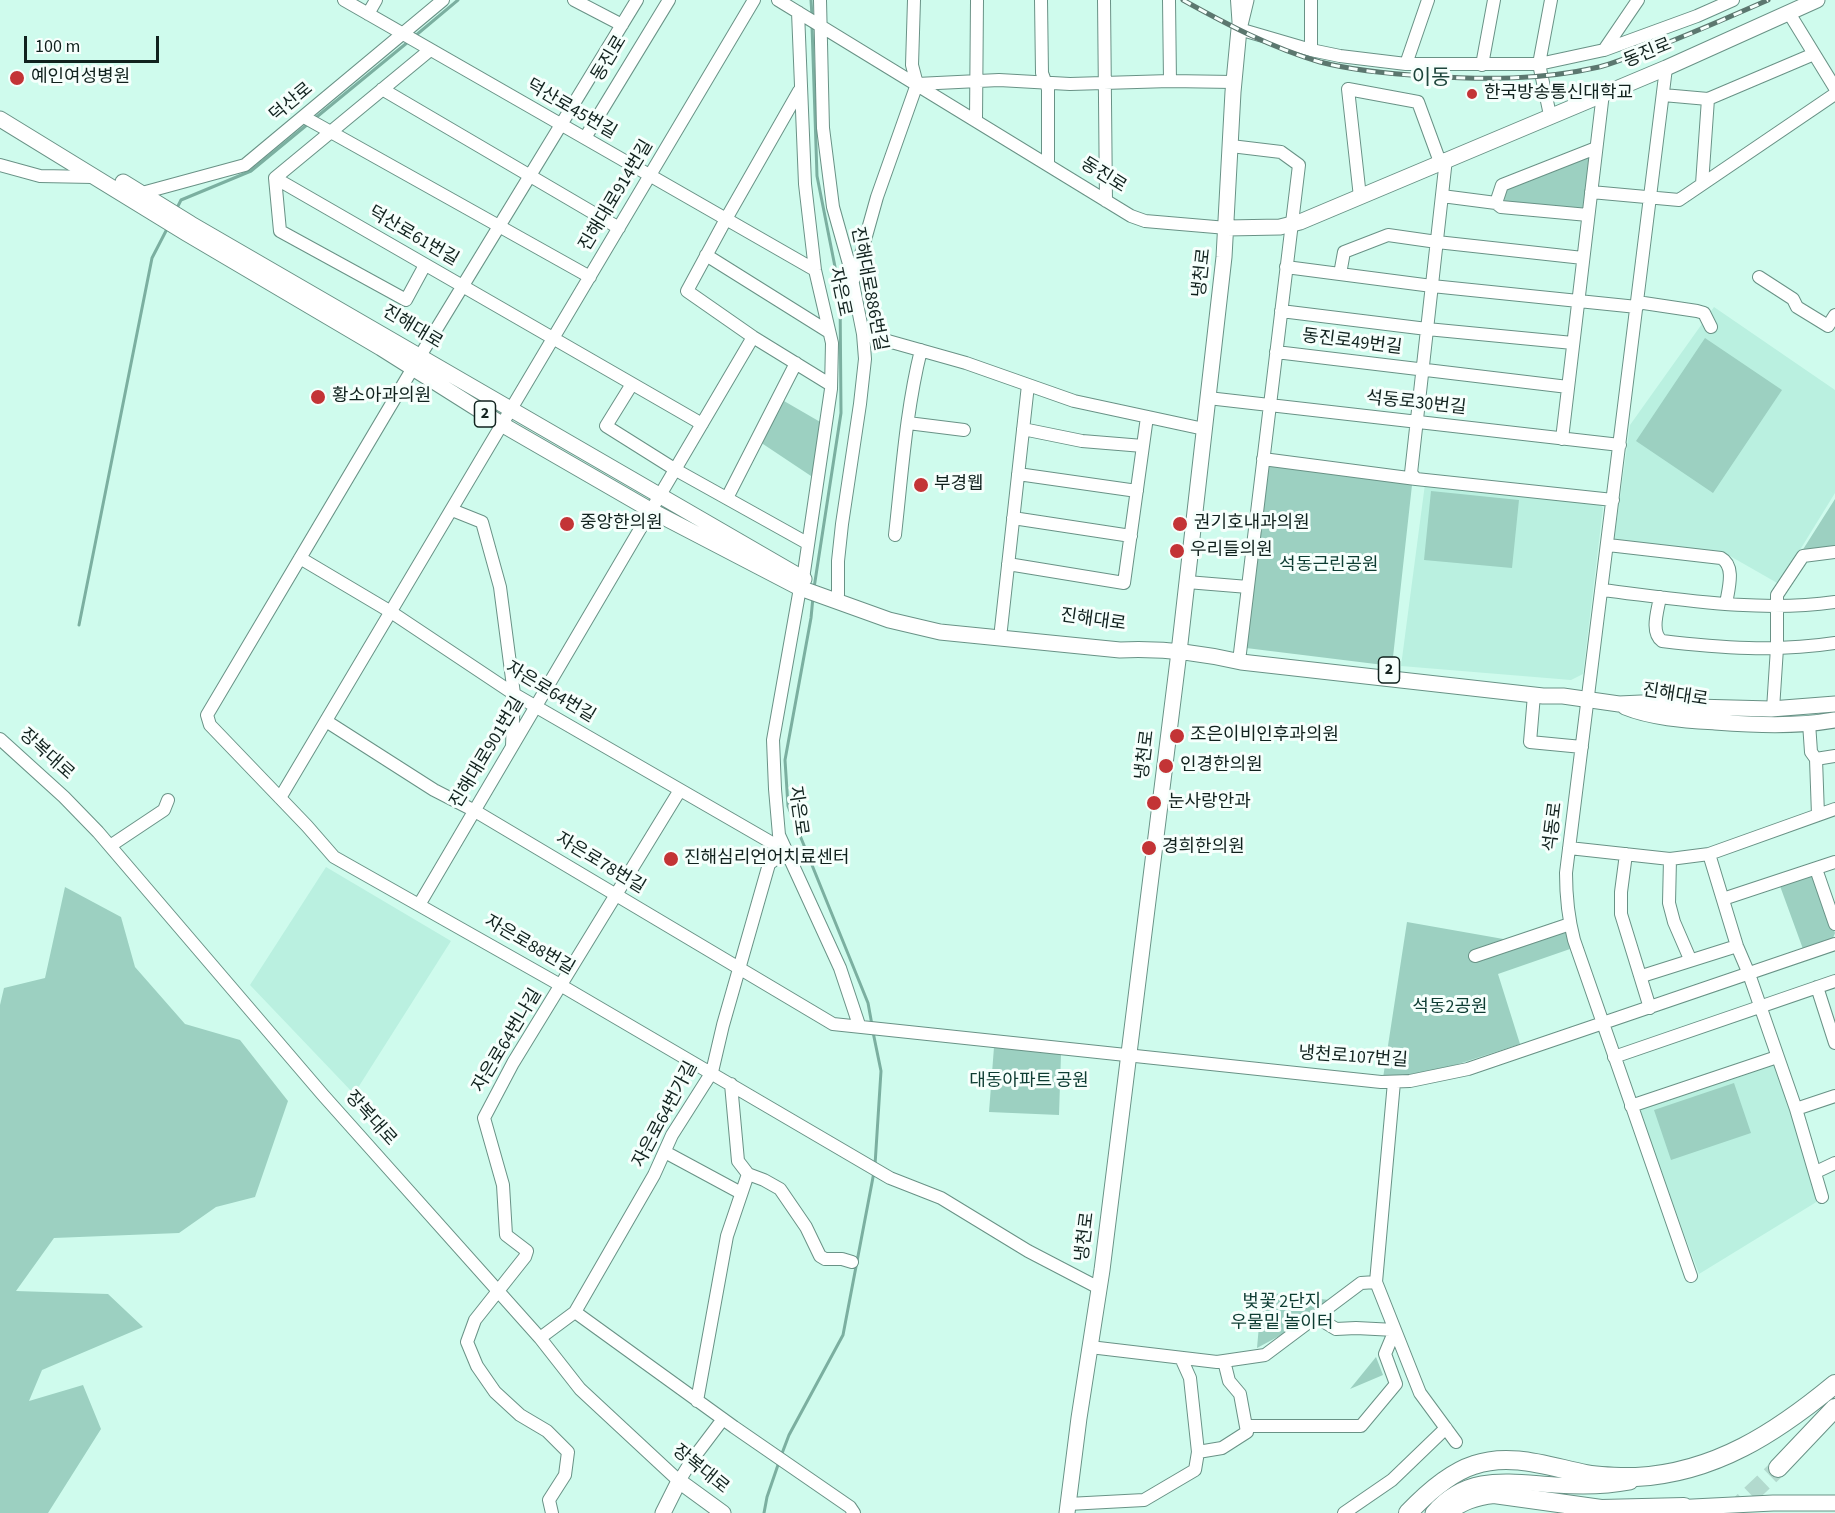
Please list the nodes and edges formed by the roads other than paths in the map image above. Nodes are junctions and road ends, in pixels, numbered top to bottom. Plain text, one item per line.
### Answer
1 (344, 0) edge
2 (376, 0) edge
3 (443, 0) edge
4 (573, 0) edge
5 (637, 0) edge
6 (669, 0) edge
7 (754, 0) edge
8 (778, 0) edge
9 (820, 0) edge
10 (914, 0) edge
11 (977, 0) edge
12 (1041, 0) edge
13 (1104, 0) edge
14 (1168, 0) edge
15 (1237, 0) edge
16 (1245, 0) edge
17 (1311, 0) edge
18 (1428, 0) edge
19 (1494, 0) edge
20 (1551, 0) edge
21 (1638, 0) edge
22 (1708, 0) edge
23 (1733, 0) edge
24 (1817, 0) edge
25 (798, 12) junction
26 (1789, 13) junction
27 (368, 14) junction
28 (1697, 16) junction
29 (821, 25) junction
30 (622, 26) junction
31 (1239, 29) junction
32 (403, 34) junction
33 (430, 50) junction
34 (1311, 50) junction
35 (1604, 50) junction
36 (1814, 54) junction
37 (1406, 64) junction
38 (1539, 64) junction
39 (1482, 65) junction
40 (1666, 68) junction
41 (976, 81) junction
42 (1170, 81) junction
43 (1233, 82) junction
44 (917, 84) junction
45 (1046, 84) junction
46 (1104, 84) junction
47 (1835, 88) edge
48 (382, 89) junction
49 (800, 90) junction
50 (1603, 93) junction
51 (1835, 94) edge
52 (1663, 95) junction
53 (1708, 99) junction
54 (0, 107) edge
55 (1550, 115) junction
56 (304, 117) junction
57 (0, 119) edge
58 (976, 120) junction
59 (561, 125) junction
60 (331, 132) junction
61 (585, 138) junction
62 (1231, 146) junction
63 (1596, 148) junction
64 (1443, 161) junction
65 (0, 165) edge
66 (1048, 165) junction
67 (530, 176) junction
68 (650, 176) junction
69 (94, 177) junction
70 (275, 178) junction
71 (1702, 184) junction
72 (1591, 192) junction
73 (141, 193) junction
74 (1442, 195) junction
75 (1360, 196) junction
76 (1650, 199) junction
77 (1106, 201) junction
78 (1496, 203) junction
79 (1588, 215) junction
80 (726, 219) junction
81 (1292, 224) junction
82 (499, 226) junction
83 (619, 228) junction
84 (1227, 228) junction
85 (1437, 242) junction
86 (706, 255) junction
87 (1583, 258) junction
88 (425, 265) junction
89 (1286, 267) junction
90 (815, 270) junction
91 (1340, 274) junction
92 (1759, 277) dead end
93 (590, 278) junction
94 (852, 285) junction
95 (463, 286) junction
96 (1432, 286) junction
97 (1578, 301) junction
98 (1637, 305) junction
99 (1281, 310) junction
100 (1835, 315) edge
101 (1711, 327) dead end
102 (1427, 329) junction
103 (829, 332) junction
104 (863, 334) junction
105 (753, 337) junction
106 (554, 339) junction
107 (1574, 343) junction
108 (921, 350) junction
109 (1276, 352) junction
110 (417, 362) junction
111 (796, 363) junction
112 (1423, 370) junction
113 (632, 384) junction
114 (831, 385) junction
115 (1028, 385) junction
116 (1568, 387) junction
117 (1208, 399) junction
118 (1270, 405) junction
119 (512, 410) junction
120 (1147, 417) junction
121 (1417, 422) junction
122 (908, 423) junction
123 (702, 424) junction
124 (503, 425) junction
125 (1023, 429) junction
126 (1204, 429) junction
127 (964, 430) dead end
128 (1562, 438) junction
129 (1620, 445) junction
130 (1143, 446) junction
131 (1263, 459) junction
132 (676, 470) junction
133 (1018, 474) junction
134 (1416, 479) junction
135 (1137, 491) junction
136 (661, 495) junction
137 (727, 498) junction
138 (1613, 500) junction
139 (452, 510) junction
140 (652, 511) junction
141 (1013, 518) junction
142 (895, 535) dead end
143 (1131, 536) junction
144 (807, 543) junction
145 (1608, 545) junction
146 (1835, 552) edge
147 (300, 558) junction
148 (1008, 564) junction
149 (1187, 582) junction
150 (803, 584) junction
151 (1248, 587) junction
152 (1602, 590) junction
153 (828, 593) junction
154 (1660, 597) junction
155 (1835, 602) edge
156 (1726, 604) junction
157 (1778, 607) junction
158 (391, 612) junction
159 (1001, 629) junction
160 (1835, 643) edge
161 (1777, 648) junction
162 (1143, 649) junction
163 (1179, 652) junction
164 (1240, 653) junction
165 (1214, 656) junction
166 (514, 694) junction
167 (1534, 695) junction
168 (1563, 696) junction
169 (1588, 700) junction
170 (1619, 704) junction
171 (1835, 704) edge
172 (536, 707) junction
173 (1773, 709) junction
174 (1835, 720) edge
175 (326, 721) junction
176 (1809, 723) junction
177 (0, 739) edge
178 (512, 747) junction
179 (1582, 747) junction
180 (1835, 756) edge
181 (1816, 759) junction
182 (680, 790) junction
183 (280, 798) junction
184 (168, 800) dead end
185 (1835, 809) edge
186 (475, 811) junction
187 (1818, 815) junction
188 (110, 846) junction
189 (1569, 848) junction
190 (786, 851) junction
191 (1626, 854) junction
192 (1709, 854) junction
193 (1670, 859) junction
194 (1835, 862) edge
195 (1815, 869) junction
196 (617, 895) junction
197 (1723, 899) junction
198 (419, 905) junction
199 (1570, 924) junction
200 (1835, 924) edge
201 (1835, 944) edge
202 (1737, 946) junction
203 (1475, 956) dead end
204 (1690, 959) junction
205 (740, 969) junction
206 (1749, 974) junction
207 (1642, 976) junction
208 (1835, 981) edge
209 (562, 986) junction
210 (1817, 987) junction
211 (1760, 1007) junction
212 (1650, 1008) junction
213 (1603, 1024) junction
214 (859, 1025) junction
215 (886, 1029) joint
216 (1835, 1043) edge
217 (1128, 1056) junction
218 (1614, 1057) junction
219 (1778, 1057) junction
220 (712, 1072) junction
221 (1394, 1082) junction
222 (731, 1084) junction
223 (1835, 1096) edge
224 (1631, 1106) junction
225 (1796, 1109) junction
226 (664, 1152) junction
227 (1835, 1163) edge
228 (1816, 1172) junction
229 (748, 1174) junction
230 (741, 1193) junction
231 (1822, 1197) dead end
232 (852, 1263) dead end
233 (1691, 1276) dead end
234 (1376, 1282) junction
235 (1099, 1288) junction
236 (497, 1290) junction
237 (575, 1312) junction
238 (1316, 1317) junction
239 (1395, 1330) junction
240 (540, 1338) junction
241 (1090, 1347) junction
242 (1181, 1358) junction
243 (1224, 1361) junction
244 (1415, 1380) junction
245 (1396, 1384) junction
246 (1835, 1384) edge
247 (697, 1401) junction
248 (1835, 1408) edge
249 (723, 1419) junction
250 (1446, 1428) junction
251 (1247, 1429) junction
252 (1456, 1442) dead end
253 (1198, 1452) junction
254 (1778, 1468) tunnel mouth
255 (1665, 1474) junction
256 (679, 1481) junction
257 (1835, 1503) edge
258 (1684, 1507) junction
259 (1067, 1509) edge
260 (552, 1513) edge
261 (663, 1513) edge
262 (723, 1513) edge
263 (854, 1513) edge
264 (1344, 1513) edge
265 (1408, 1513) edge
266 (1433, 1513) edge
267 (1446, 1513) edge
268 (1618, 1513) edge

1 - 27 street, 덕산로45번길
2 - 27 street
3 - 32 street, 덕산로
4 - 30 street
5 - 30 street
6 - 61 street, 동진로
7 - 68 street, 진해대로914번길
8 - 25 street, 동진로
9 - 29 street, 진해대로886번길
10 - 44 street
11 - 41 street
12 - 45 street
13 - 46 street
14 - 42 street
15 - 31 street
16 - 31 main road, 냉천로
17 - 34 street
18 - 37 street
19 - 39 street
20 - 38 street
21 - 35 street
22 - 28 street
23 - 28 street
24 - 26 main road, 동진로
25 - 29 street, 동진로
25 - 49 street, 자은로
26 - 36 street
26 - 40 main road, 동진로
27 - 32 street, 덕산로45번길
28 - 35 street
29 - 44 street, 동진로
29 - 94 street, 진해대로886번길
30 - 59 street
31 - 34 street
31 - 43 main road, 냉천로
32 - 33 street, 덕산로45번길
32 - 56 street, 덕산로
33 - 48 street
33 - 59 street, 덕산로45번길
34 - 37 street
35 - 38 street
36 - 47 street
36 - 53 street
37 - 39 street
38 - 39 street
38 - 55 street
40 - 50 main road, 동진로
40 - 52 street, 석동로
41 - 44 street
41 - 45 street
41 - 58 street
42 - 43 street
42 - 46 street
43 - 62 main road, 냉천로
44 - 58 street, 동진로
44 - 94 street
45 - 46 street
45 - 66 street
46 - 77 street
48 - 60 street
48 - 67 street
49 - 80 street
49 - 90 street, 자은로
50 - 55 main road, 동진로
50 - 63 street
51 - 71 street
52 - 53 street
52 - 76 street, 석동로
53 - 71 street
54 - 73 main road, 진해대로 / 2
55 - 64 main road, 동진로
56 - 60 street
56 - 73 street, 덕산로
57 - 69 main road, 진해대로 / 2
58 - 66 street, 동진로
59 - 61 street, 덕산로45번길
59 - 67 street
60 - 70 street
60 - 82 street
61 - 68 street, 덕산로45번길
62 - 81 street
62 - 84 main road, 냉천로
63 - 72 street
63 - 78 street
64 - 74 street, 동진로49번길
64 - 75 main road, 동진로
64 - 75 street
65 - 69 street
66 - 77 street, 동진로
67 - 82 street
67 - 83 street
68 - 80 street, 덕산로45번길
68 - 83 street, 진해대로914번길
69 - 110 main road, 진해대로 / 2
70 - 88 street, 덕산로61번길
70 - 88 street
71 - 76 street
72 - 76 street
72 - 79 street
73 - 110 main road, 진해대로 / 2
74 - 78 street
74 - 85 street, 동진로49번길
75 - 81 main road, 동진로
76 - 98 street, 석동로
77 - 84 street, 동진로
78 - 79 street
79 - 87 street
80 - 86 street
80 - 90 street, 덕산로45번길
81 - 84 main road, 동진로
81 - 89 street
82 - 93 street
82 - 95 street
83 - 93 street, 진해대로914번길
84 - 117 main road, 냉천로
85 - 87 street
85 - 91 street
85 - 96 street, 동진로49번길
86 - 103 street
86 - 105 street
87 - 97 street
88 - 95 street, 덕산로61번길
89 - 91 street
89 - 99 street
90 - 103 street, 자은로
91 - 96 street
92 - 100 street
93 - 106 street, 진해대로914번길
94 - 104 street, 진해대로886번길
95 - 106 street, 덕산로61번길
95 - 110 street
96 - 97 street
96 - 102 street, 동진로49번길
97 - 98 street
97 - 107 street
98 - 101 street
98 - 129 street, 석동로
99 - 102 street, 동진로49번길
99 - 109 street
102 - 107 street
102 - 112 street, 동진로49번길
103 - 114 street, 자은로
104 - 108 street
104 - 153 street, 진해대로886번길
105 - 111 street
105 - 123 street, 진해대로901번길
106 - 113 street, 덕산로61번길
106 - 119 street, 진해대로914번길
107 - 116 street
108 - 115 street
108 - 122 street
109 - 112 street, 동진로49번길
109 - 118 street
110 - 119 main road, 진해대로 / 2
110 - 124 main road, 진해대로 / 2
110 - 147 street
111 - 114 street
111 - 137 street
112 - 116 street
112 - 121 street, 동진로49번길
113 - 123 street, 덕산로61번길
113 - 132 street
114 - 144 street, 자은로
115 - 120 street
115 - 125 street
116 - 128 street
117 - 118 street, 석동로30번길
117 - 126 main road, 냉천로
118 - 121 street, 석동로30번길
118 - 131 street
119 - 124 street, 진해대로914번길
119 - 136 main road, 진해대로 / 2
120 - 126 street
120 - 130 street
121 - 128 street, 석동로30번길
121 - 134 street, 동진로49번길
122 - 127 street
122 - 142 street
123 - 132 street, 진해대로901번길
124 - 139 street, 진해대로914번길
124 - 140 main road, 진해대로 / 2
125 - 130 street
125 - 133 street
126 - 149 main road, 냉천로
128 - 129 street, 석동로30번길
129 - 138 street, 석동로
130 - 135 street
131 - 134 street
131 - 151 street
132 - 136 street, 진해대로901번길
132 - 137 street
133 - 135 street
133 - 141 street
134 - 138 street
135 - 143 street
136 - 140 street, 진해대로901번길
136 - 150 main road, 진해대로 / 2
137 - 144 street
138 - 145 street, 석동로
139 - 158 street, 진해대로914번길
139 - 166 street
140 - 150 main road, 진해대로 / 2
140 - 172 street, 진해대로901번길
141 - 143 street
141 - 148 street
143 - 148 street
144 - 150 street, 자은로
145 - 152 street, 석동로
145 - 156 street
146 - 157 street
147 - 158 street, 자은로64번길
147 - 183 street, 자은로88번길
148 - 159 street
149 - 151 street
149 - 163 main road, 냉천로
150 - 153 main road, 2
150 - 190 street, 자은로
151 - 164 street
152 - 154 street
152 - 169 street, 석동로
153 - 159 main road, 진해대로 / 2
153 - 162 main road, 진해대로 / 2
154 - 156 street
154 - 161 street
155 - 157 street
156 - 157 street
157 - 161 street
158 - 166 street, 자은로64번길
158 - 175 street, 진해대로914번길
159 - 162 main road, 진해대로 / 2
160 - 161 street
161 - 173 street
162 - 163 main road, 2
163 - 165 main road, 2
163 - 217 main road, 냉천로
164 - 165 main road, 2
164 - 168 main road, 2
165 - 167 main road, 2
166 - 172 street, 자은로64번길
166 - 178 street
167 - 168 main road, 2
167 - 179 street
168 - 169 main road, 2
169 - 170 main road, 2
169 - 179 street, 석동로
170 - 173 main road, 진해대로 / 2
170 - 176 main road, 진해대로 / 2
171 - 173 main road, 진해대로 / 2
172 - 178 street, 진해대로901번길
172 - 182 street, 자은로64번길
174 - 176 main road, 진해대로 / 2
175 - 183 street, 진해대로914번길
175 - 186 street, 자은로78번길
176 - 181 street
177 - 188 street, 장복대로
178 - 186 street, 진해대로901번길
179 - 189 street, 석동로
180 - 181 street
181 - 187 street
182 - 190 street, 자은로64번길
182 - 196 street, 자은로64번나길
183 - 198 street, 자은로88번길
184 - 188 street
185 - 187 street
186 - 196 street, 자은로78번길
186 - 198 street, 진해대로901번길
187 - 192 street
188 - 236 street, 장복대로
189 - 191 street
189 - 199 street, 석동로
190 - 205 street, 자은로64번가길
190 - 214 street, 자은로
191 - 193 street
191 - 207 street
192 - 193 street
192 - 197 street
193 - 204 street
194 - 195 street
195 - 197 street
195 - 200 street
196 - 205 street, 자은로78번길
196 - 209 street, 자은로64번나길
197 - 202 street
198 - 209 street, 자은로88번길
199 - 203 street
199 - 213 street, 석동로
201 - 206 street, 냉천로107번길
202 - 204 street
202 - 206 street
204 - 207 street
205 - 214 street, 자은로78번길
205 - 220 street, 자은로64번가길
206 - 211 street
206 - 212 street, 냉천로107번길
207 - 212 street
208 - 210 street
209 - 220 street, 자은로88번길
209 - 236 street, 자은로64번나길
210 - 211 street
210 - 216 street
211 - 218 street
211 - 219 street
212 - 213 street, 냉천로107번길
213 - 218 street, 석동로
213 - 221 street, 냉천로107번길
214 - 215 street, 자은로78번길
215 - 217 street, 냉천로107번길
217 - 221 street, 냉천로107번길
217 - 235 main road, 냉천로
218 - 224 street, 석동로
219 - 224 street
219 - 225 street
220 - 222 street, 자은로88번길
220 - 226 street, 자은로64번가길
221 - 234 street
222 - 229 street
222 - 235 street, 자은로88번길
223 - 225 street
224 - 233 street, 석동로
225 - 228 street
226 - 230 street
226 - 237 street, 자은로64번가길
227 - 228 street
228 - 231 street
229 - 230 street
229 - 232 street
230 - 247 street
234 - 238 street
234 - 239 street
235 - 241 main road, 냉천로
236 - 240 street, 장복대로
236 - 260 street
237 - 240 street, 자은로64번가길
237 - 247 street
238 - 239 street
238 - 243 street
239 - 244 street
239 - 245 street
240 - 256 street, 장복대로
241 - 242 street
241 - 259 main road, 냉천로
242 - 243 street
242 - 253 street
243 - 251 street
244 - 245 street
244 - 250 street
245 - 251 street
246 - 255 highway
247 - 249 street
248 - 254 highway
249 - 256 street
249 - 263 street
250 - 252 street
250 - 264 street
251 - 253 street
253 - 259 street
255 - 265 highway
255 - 266 main road
256 - 261 main road
256 - 262 main road, 장복대로
257 - 258 main road
258 - 267 highway
258 - 268 main road

